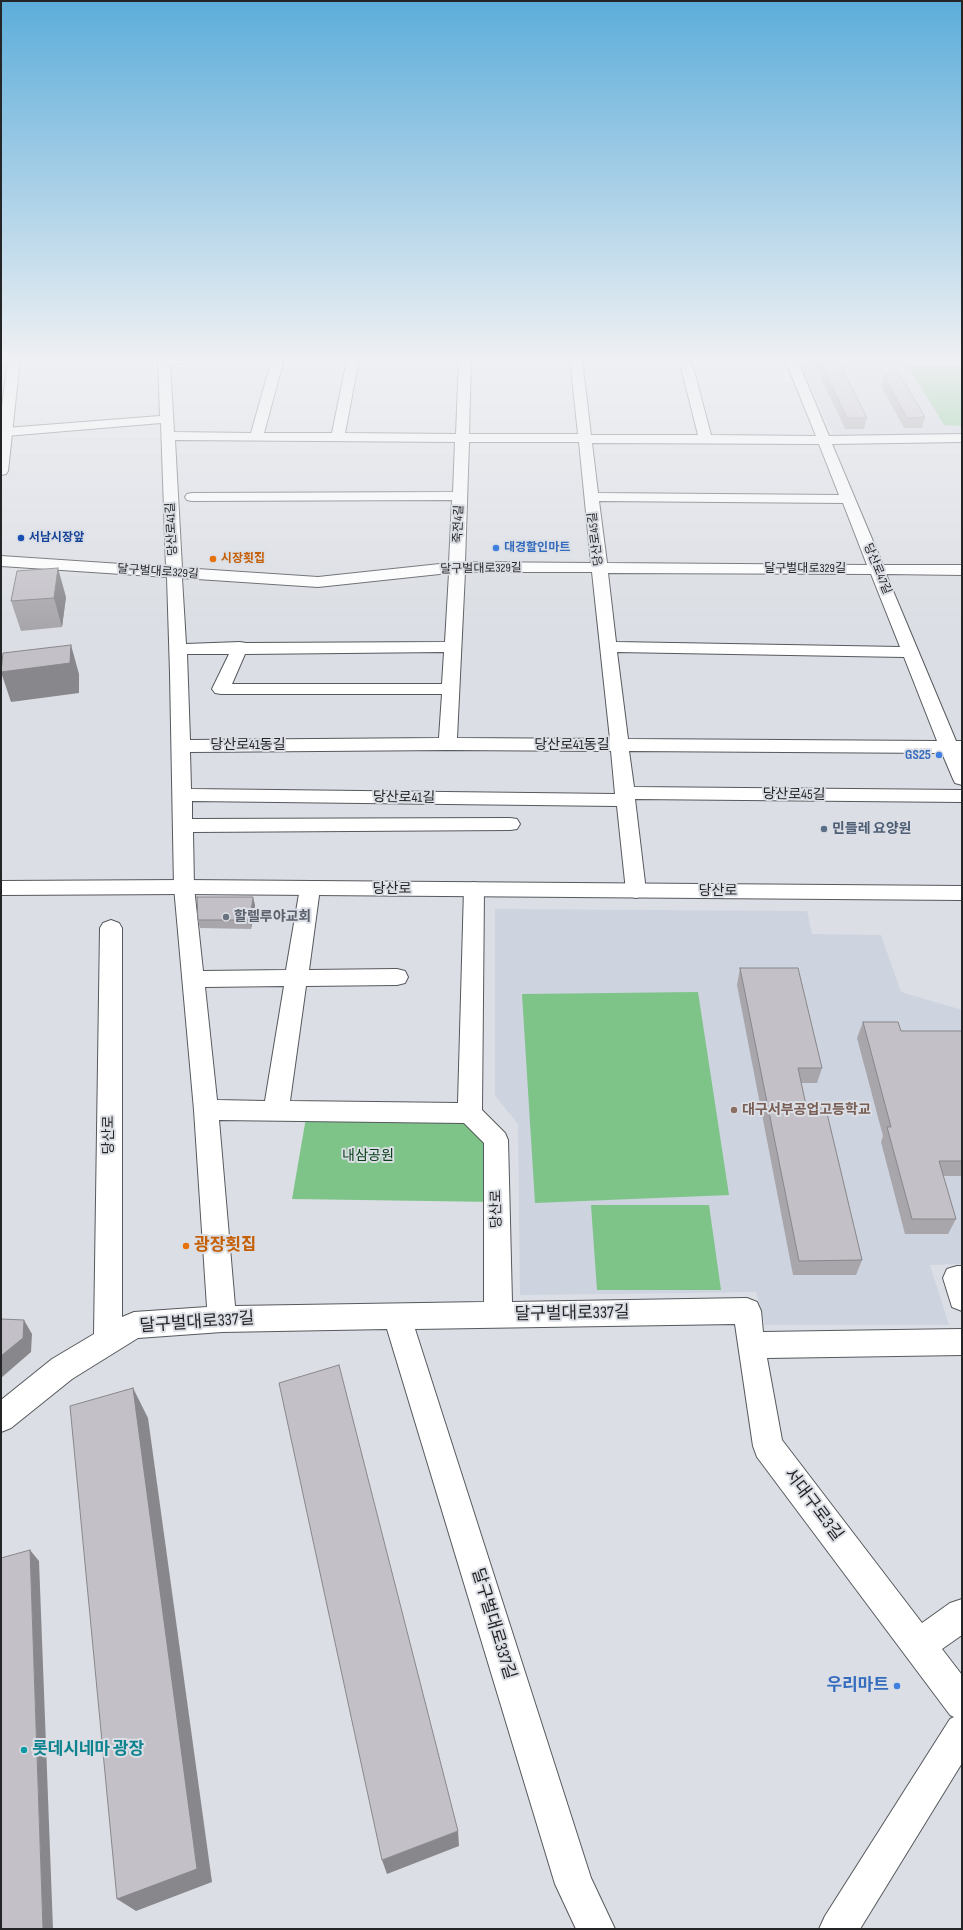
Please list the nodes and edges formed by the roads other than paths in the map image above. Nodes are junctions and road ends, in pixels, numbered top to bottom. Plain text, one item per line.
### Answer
1 (4, 449) edge
2 (168, 449) edge
3 (462, 449) edge
4 (586, 449) edge
5 (828, 449) edge
6 (1, 471) edge
7 (460, 496) junction
8 (192, 497) dead end
9 (591, 497) junction
10 (848, 499) junction
11 (1, 561) edge
12 (458, 567) junction
13 (600, 568) junction
14 (877, 569) junction
15 (962, 570) edge
16 (174, 573) junction
17 (240, 647) junction
18 (453, 647) junction
19 (609, 647) junction
20 (178, 649) junction
21 (910, 652) junction
22 (451, 689) junction
23 (448, 744) junction
24 (620, 745) junction
25 (181, 746) junction
26 (956, 747) edge
27 (962, 779) edge
28 (182, 795) junction
29 (962, 796) edge
30 (626, 797) junction
31 (510, 824) dead end
32 (183, 826) junction
33 (184, 887) junction
34 (1, 888) edge
35 (310, 888) junction
36 (474, 889) junction
37 (636, 891) junction
38 (962, 893) edge
39 (111, 928) dead end
40 (397, 977) dead end
41 (296, 978) junction
42 (193, 979) junction
43 (206, 1110) junction
44 (276, 1111) junction
45 (470, 1113) junction
46 (962, 1278) edge
47 (962, 1298) edge
48 (747, 1311) joint
49 (498, 1315) junction
50 (397, 1317) junction
51 (222, 1319) junction
52 (108, 1341) junction
53 (962, 1342) edge
54 (752, 1345) junction
55 (1, 1418) edge
56 (962, 1615) edge
57 (920, 1646) junction
58 (962, 1703) edge
59 (962, 1731) edge
60 (596, 1929) edge
61 (838, 1929) edge

1 - 6 street
2 - 16 street, 당산로41길
3 - 7 street, 죽전4길
4 - 9 street, 당산로45길
5 - 10 street, 당산로47길
7 - 8 street, 당산로41길
7 - 12 street, 죽전4길
9 - 10 street
9 - 13 street, 당산로45길
10 - 14 street, 당산로47길
11 - 16 street, 달구벌대로329길
12 - 13 street, 달구벌대로329길
12 - 16 street, 달구벌대로329길
12 - 18 street, 죽전4길
13 - 14 street, 달구벌대로329길
13 - 19 street, 당산로45길
14 - 15 street, 달구벌대로329길
14 - 21 street, 당산로47길
16 - 20 street, 당산로41길
17 - 18 street
17 - 20 street
17 - 22 street
18 - 22 street, 죽전4길
19 - 21 street
19 - 24 street, 당산로45길
20 - 25 street, 당산로41길
21 - 26 street, 당산로47길
22 - 23 street, 죽전4길
23 - 24 street, 당산로41동길
23 - 25 street, 당산로41동길
24 - 26 street, 당산로41동길
24 - 30 street, 당산로45길
25 - 28 street, 당산로41길
26 - 27 street, 당산로47길
28 - 30 street, 당산로41길
28 - 32 street, 당산로41길
29 - 30 street, 당산로45길
30 - 37 street, 당산로45길
31 - 32 street, 당산로41길
32 - 33 street, 당산로41길
33 - 34 street, 당산로
33 - 35 street, 당산로
33 - 42 street
35 - 36 street, 당산로
35 - 41 street
36 - 37 street, 당산로
36 - 45 street
37 - 38 street, 당산로
39 - 52 street, 당산로
40 - 41 street
41 - 42 street
41 - 44 street
42 - 43 street
43 - 44 street
43 - 51 street
44 - 45 street
45 - 49 street, 당산로
46 - 47 street
48 - 49 street, 달구벌대로337길
48 - 54 street, 서대구로3길
49 - 50 street, 달구벌대로337길
50 - 51 street, 달구벌대로337길
50 - 60 street, 달구벌대로337길
51 - 52 street, 달구벌대로337길
52 - 55 street, 달구벌대로337길
53 - 54 street
54 - 57 street, 서대구로3길
56 - 57 street
57 - 58 street, 서대구로3길
59 - 61 street

